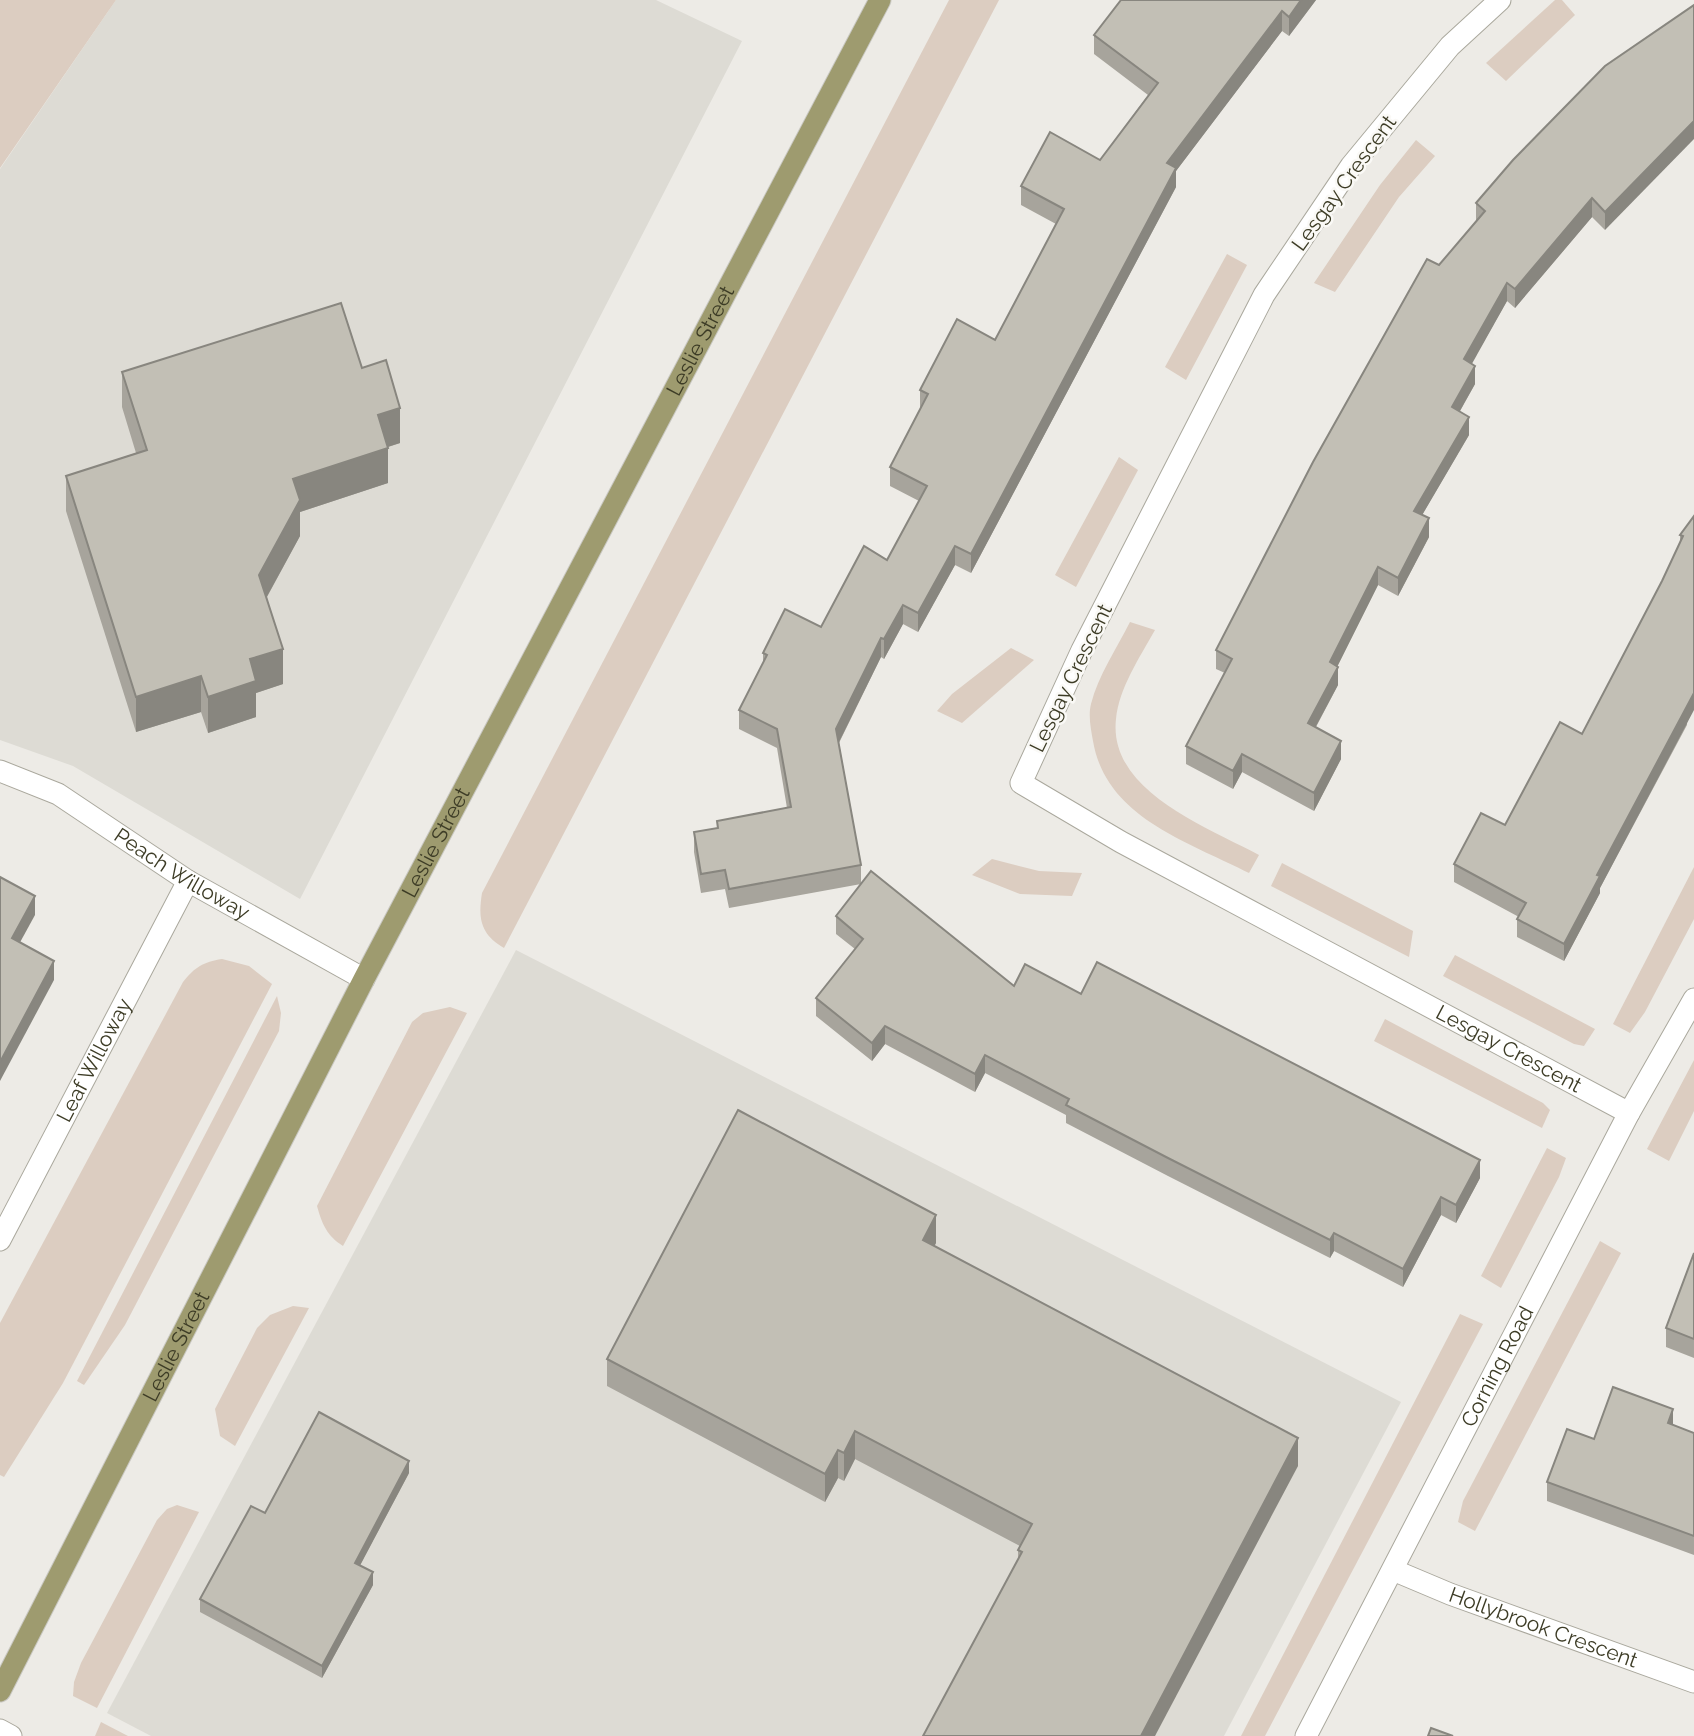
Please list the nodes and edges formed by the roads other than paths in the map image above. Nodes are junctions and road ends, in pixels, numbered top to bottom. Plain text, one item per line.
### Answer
1 (880, 0) edge
2 (1500, 0) edge
3 (0, 771) edge
4 (188, 881) junction
5 (364, 979) junction
6 (1694, 999) edge
7 (1629, 1113) junction
8 (0, 1240) edge
9 (1393, 1570) junction
10 (1694, 1682) edge
11 (0, 1691) edge
12 (0, 1730) edge
13 (11, 1736) edge
14 (1306, 1736) edge

1 - 5 main road, Leslie Street
2 - 7 street, Lesgay Crescent
3 - 4 street, Peach Willoway
4 - 5 street, Peach Willoway
4 - 8 street, Leaf Willoway
5 - 11 main road, Leslie Street
6 - 7 street, Corning Road
7 - 9 street, Corning Road
9 - 10 street, Hollybrook Crescent
9 - 14 street, Corning Road
12 - 13 street

